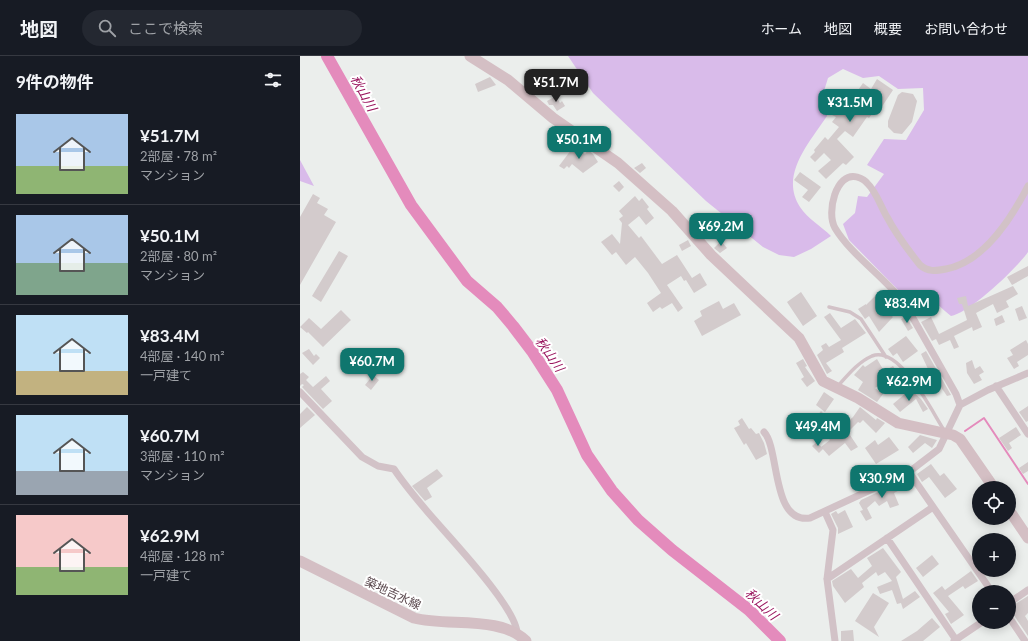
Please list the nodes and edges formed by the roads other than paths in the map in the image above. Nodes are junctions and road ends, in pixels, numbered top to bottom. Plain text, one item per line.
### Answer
1 (470, 56) edge
2 (1028, 186) edge
3 (829, 307) dead end
4 (887, 358) junction
5 (1028, 373) edge
6 (996, 386) junction
7 (836, 388) junction
8 (300, 392) edge
9 (960, 405) junction
10 (764, 432) dead end
11 (947, 434) junction
12 (1028, 434) edge
13 (909, 472) junction
14 (989, 481) edge
15 (933, 507) junction
16 (825, 512) junction
17 (1016, 520) edge
18 (887, 538) junction
19 (1028, 538) edge
20 (300, 561) edge
21 (827, 579) junction
22 (987, 585) edge
23 (1028, 590) edge
24 (1016, 598) edge
25 (1016, 628) edge
26 (972, 629) edge
27 (522, 637) edge
28 (955, 640) edge
29 (835, 641) edge
30 (1025, 641) edge

1 - 7 street
2 - 9 street
3 - 4 lane
4 - 7 lane
4 - 11 lane
5 - 6 street
6 - 9 street
6 - 12 street
7 - 11 street
8 - 27 street
9 - 11 street
10 - 16 street
11 - 13 street
11 - 14 street
13 - 15 street
13 - 16 street
15 - 18 street
15 - 22 street
16 - 21 street
17 - 19 street
18 - 21 street
18 - 28 street
20 - 27 street, 築地吉水線
21 - 29 street
23 - 24 street
25 - 30 street
26 - 28 street

